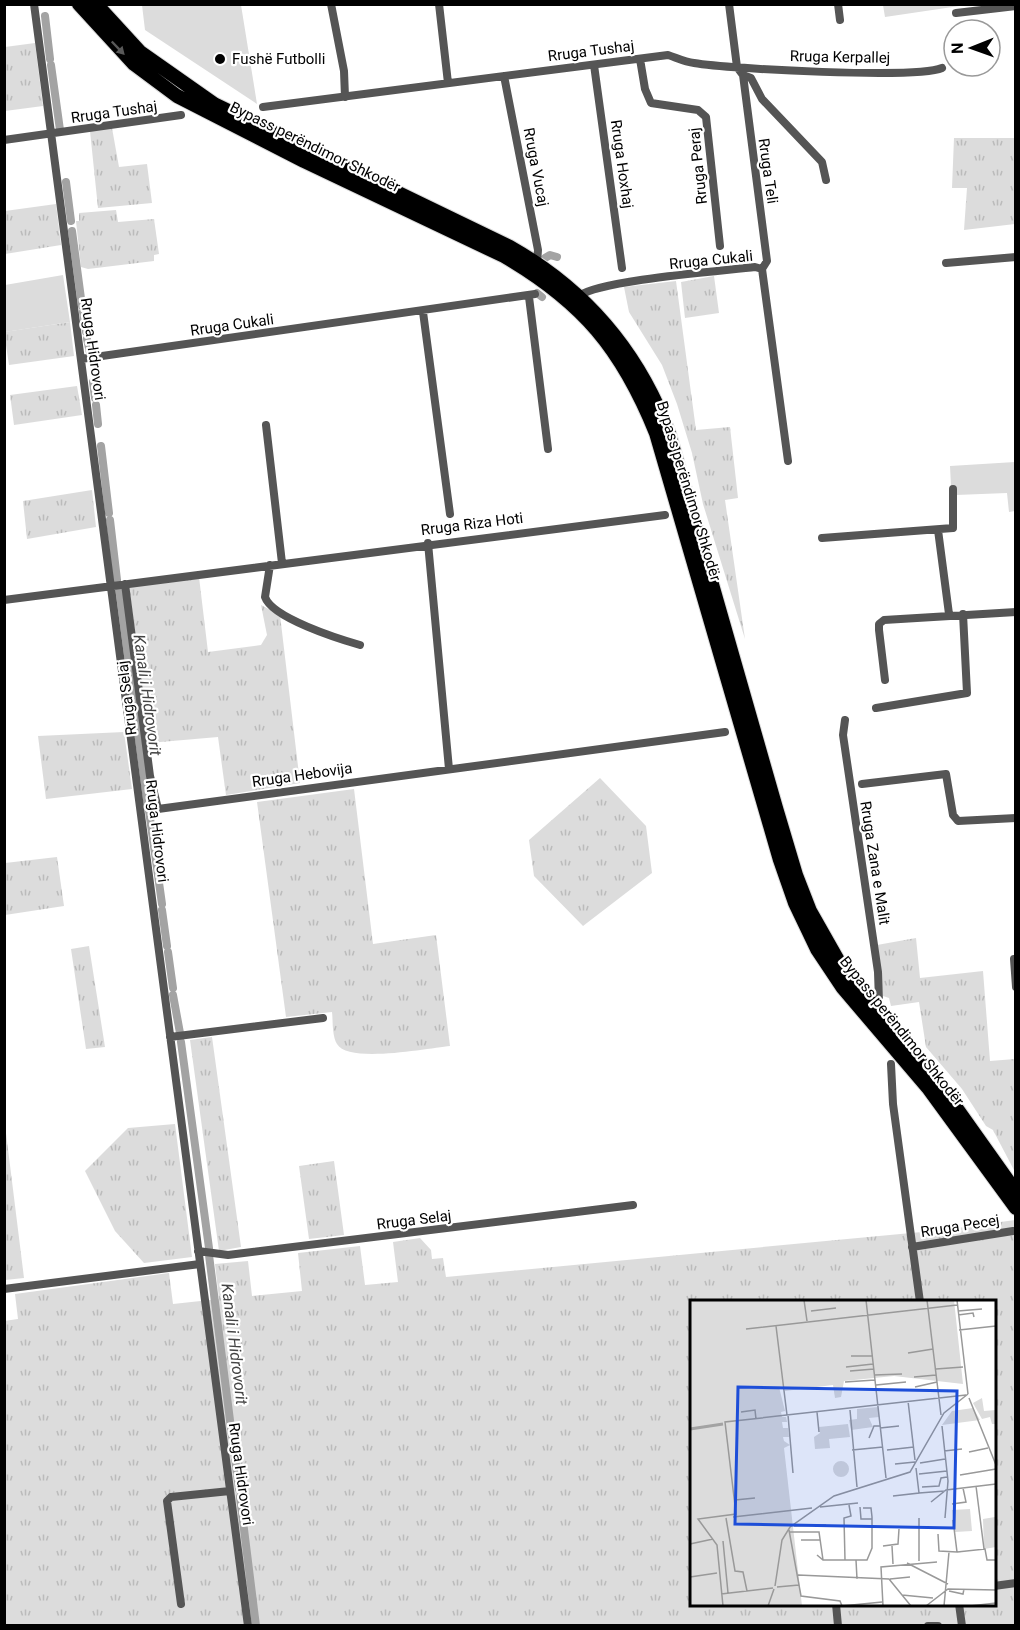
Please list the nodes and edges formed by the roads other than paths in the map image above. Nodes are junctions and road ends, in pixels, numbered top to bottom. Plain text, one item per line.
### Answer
1 (34, 4) edge
2 (79, 4) edge
3 (96, 4) edge
4 (331, 4) edge
5 (439, 4) edge
6 (729, 4) edge
7 (838, 4) edge
8 (1016, 6) edge
9 (956, 13) dead end
10 (840, 20) dead end
11 (640, 58) junction
12 (594, 64) junction
13 (737, 67) junction
14 (942, 68) dead end
15 (742, 75) junction
16 (504, 76) junction
17 (448, 83) junction
18 (345, 97) junction
19 (263, 107) dead end
20 (181, 116) dead end
21 (51, 134) junction
22 (4, 140) edge
23 (826, 180) dead end
24 (720, 246) dead end
25 (1016, 257) edge
26 (537, 263) junction
27 (946, 263) dead end
28 (622, 268) dead end
29 (762, 269) junction
30 (579, 296) junction
31 (423, 312) junction
32 (81, 359) junction
33 (266, 425) dead end
34 (548, 449) dead end
35 (788, 461) dead end
36 (953, 489) dead end
37 (450, 514) dead end
38 (665, 514) dead end
39 (938, 530) junction
40 (822, 538) dead end
41 (428, 543) junction
42 (282, 563) junction
43 (270, 564) junction
44 (125, 584) junction
45 (111, 586) junction
46 (4, 600) edge
47 (1016, 612) edge
48 (949, 614) junction
49 (963, 614) junction
50 (360, 645) dead end
51 (885, 680) dead end
52 (876, 708) dead end
53 (845, 720) dead end
54 (725, 732) dead end
55 (449, 769) junction
56 (862, 784) dead end
57 (158, 808) joint
58 (1016, 818) edge
59 (1014, 959) dead end
60 (1016, 987) edge
61 (874, 1009) junction
62 (323, 1018) dead end
63 (170, 1037) junction
64 (891, 1064) dead end
65 (1016, 1192) edge
66 (633, 1205) dead end
67 (1016, 1208) edge
68 (1013, 1232) dead end
69 (912, 1248) junction
70 (198, 1251) junction
71 (200, 1264) junction
72 (4, 1289) edge
73 (920, 1300) edge
74 (230, 1491) junction
75 (1016, 1583) edge
76 (996, 1586) edge
77 (181, 1604) dead end
78 (836, 1606) edge
79 (959, 1606) edge
80 (248, 1626) edge
81 (838, 1626) edge
82 (928, 1626) edge
83 (938, 1626) edge
84 (962, 1626) edge

1 - 21 street, Rruga Hidrovori
2 -> 67 highway, Bypass perëndimor Shkodër
3 - 26 highway, Bypass perëndimor Shkodër
4 - 18 street
5 - 17 street
6 - 13 street, Rruga Teli
7 - 10 street
8 - 9 street
11 - 12 street, Rruga Tushaj
11 - 13 street, Rruga Tushaj
11 - 24 street, Rruga Peraj
12 - 16 street, Rruga Tushaj
12 - 28 street, Rruga Hoxhaj
13 - 14 street, Rruga Kerpallej
13 - 15 street, Rruga Teli
15 - 23 street, Rruga Teli
15 - 29 street, Rruga Teli
16 - 17 street, Rruga Tushaj
16 - 26 street, Rruga Vucaj
17 - 18 street, Rruga Tushaj
18 - 19 street, Rruga Tushaj
20 - 21 street, Rruga Tushaj
21 - 22 street, Rruga Tushaj
21 - 32 street, Rruga Hidrovori
25 - 27 street
26 - 30 highway, Bypass perëndimor Shkodër
29 - 30 street, Rruga Cukali
29 - 35 street, Rruga Cukali
30 - 61 highway, Bypass perëndimor Shkodër
31 - 32 street, Rruga Cukali
31 - 34 street, Rruga Cukali
31 - 37 street
32 - 45 street, Rruga Hidrovori
33 - 42 street
36 - 39 street
38 - 41 street, Rruga Riza Hoti
39 - 40 street
39 - 48 street
41 - 42 street, Rruga Riza Hoti
41 - 55 street
42 - 43 street, Rruga Riza Hoti
43 - 44 street, Rruga Riza Hoti
43 - 50 street
44 - 45 street, Rruga Riza Hoti
44 - 57 street, Rruga Selaj
45 - 46 street, Rruga Riza Hoti
45 - 63 street, Rruga Hidrovori
47 - 49 street
48 - 49 street
48 - 51 street
49 - 52 street
53 - 61 street, Rruga Zana e Malit
54 - 55 street, Rruga Hebovija
55 - 57 street, Rruga Hebovija
56 - 58 street
59 - 60 street
61 - 65 highway, Bypass perëndimor Shkodër
62 - 63 street
63 - 70 street, Rruga Hidrovori
64 - 69 street
66 - 70 street, Rruga Selaj
68 - 69 street, Rruga Pecej
69 - 73 street
70 - 71 street, Rruga Hidrovori
71 - 72 street
71 - 74 street, Rruga Hidrovori
74 - 77 street
74 - 80 street, Rruga Hidrovori
75 - 76 street
78 - 81 street
79 - 84 street
82 - 83 street

